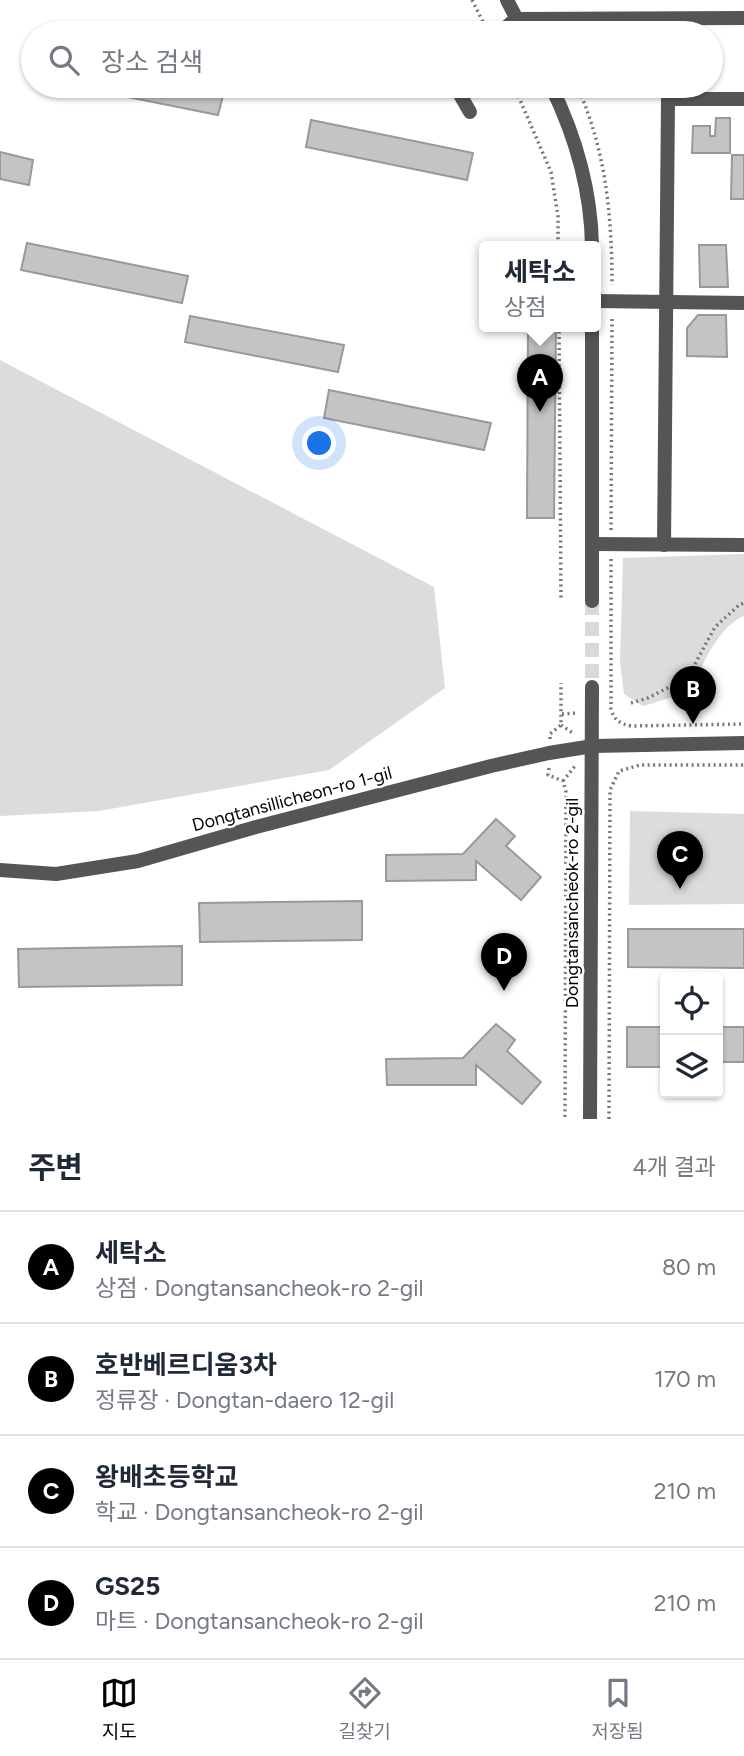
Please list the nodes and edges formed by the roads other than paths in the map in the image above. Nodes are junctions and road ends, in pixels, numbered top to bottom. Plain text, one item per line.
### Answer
1 (507, 0) edge
2 (744, 18) edge
3 (516, 19) junction
4 (514, 21) edge
5 (462, 98) edge
6 (556, 98) edge
7 (744, 99) edge
8 (470, 112) dead end
9 (592, 241) edge
10 (601, 301) edge
11 (744, 303) edge
12 (664, 304) junction
13 (592, 332) edge
14 (592, 544) junction
15 (664, 545) junction
16 (744, 545) edge
17 (592, 601) tunnel mouth
18 (592, 687) tunnel mouth
19 (744, 743) edge
20 (593, 746) junction
21 (0, 870) edge
22 (590, 1119) edge

1 - 3 street
2 - 3 street
3 - 4 street
5 - 8 street
6 - 9 street
7 - 12 street
10 - 12 street
11 - 12 street
12 - 15 street
13 - 14 street
14 - 15 street
14 - 17 street
15 - 16 street
18 - 20 street, Dongtansancheok-ro 2-gil
19 - 20 street, Dongtansillicheon-ro 1-gil
20 - 21 street, Dongtansillicheon-ro 1-gil
20 - 22 street, Dongtansancheok-ro 2-gil

